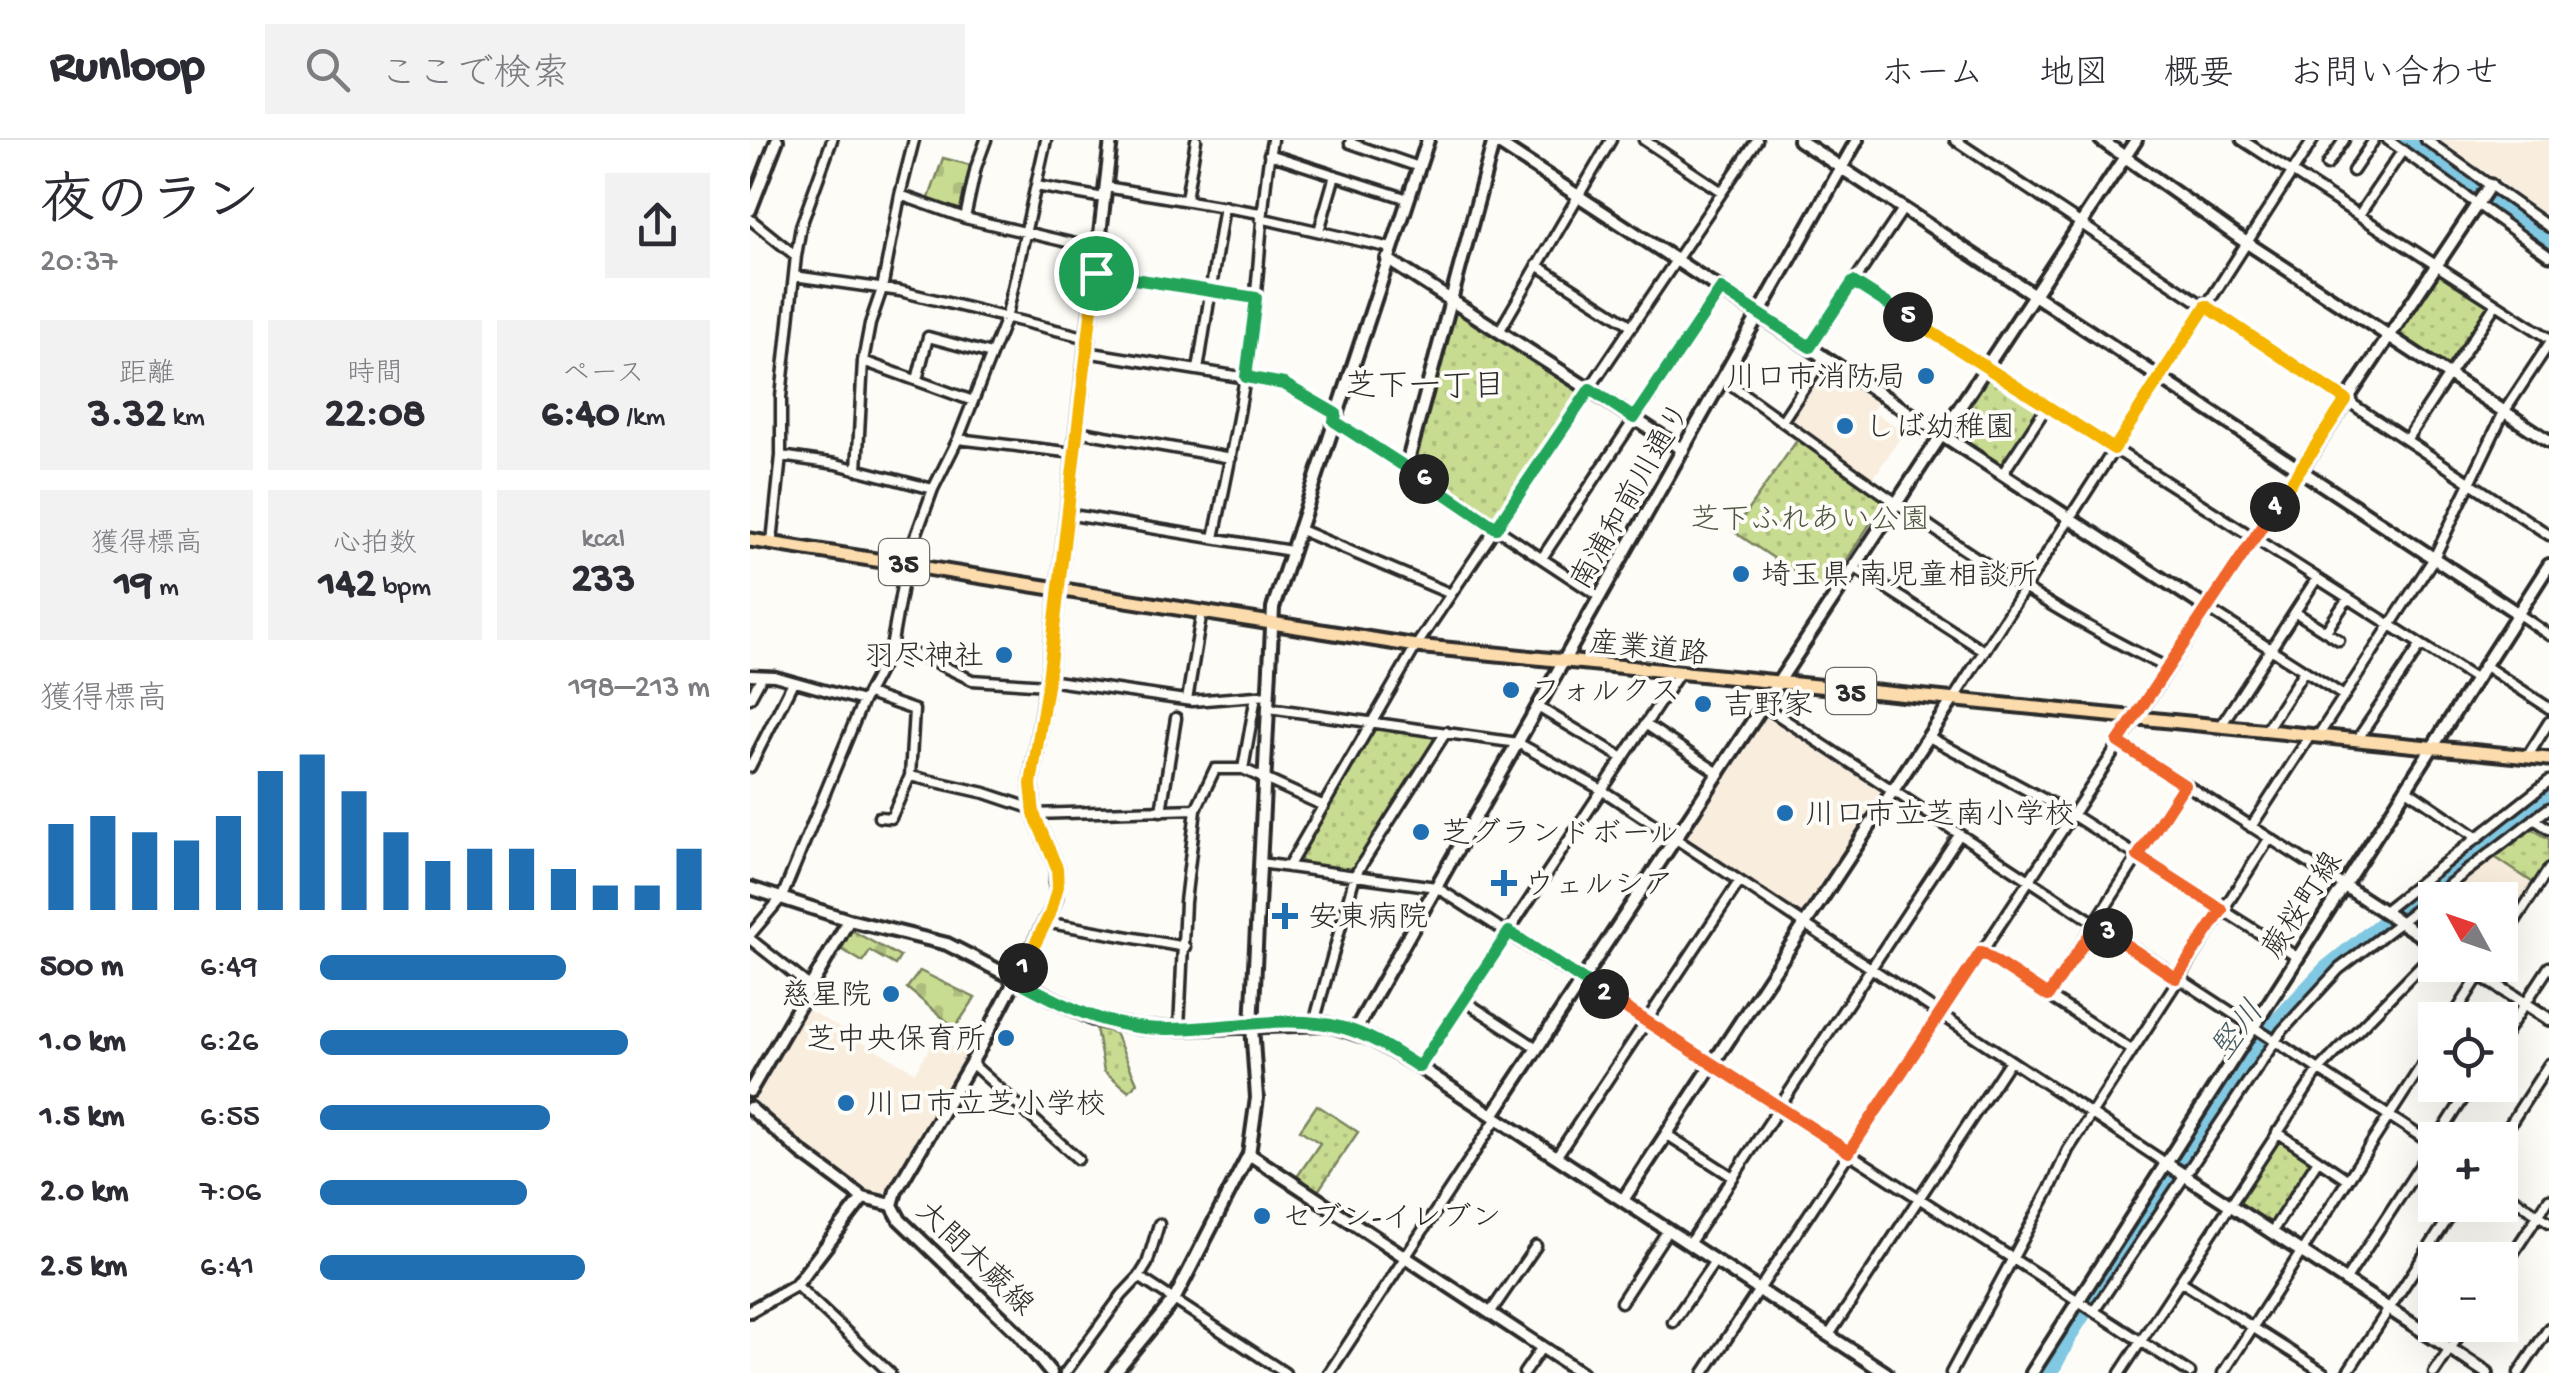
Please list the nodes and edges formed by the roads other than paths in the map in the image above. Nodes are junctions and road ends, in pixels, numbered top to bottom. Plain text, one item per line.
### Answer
1 (777, 140) edge
2 (832, 140) edge
3 (914, 140) edge
4 (986, 140) edge
5 (1046, 140) edge
6 (1111, 140) edge
7 (1196, 140) edge
8 (1272, 140) edge
9 (1426, 140) edge
10 (1494, 140) edge
11 (1611, 140) edge
12 (1644, 140) edge
13 (1757, 140) edge
14 (1799, 140) edge
15 (1857, 140) edge
16 (1955, 140) edge
17 (2100, 140) edge
18 (2136, 140) edge
19 (2242, 140) edge
20 (2312, 140) edge
21 (2344, 140) edge
22 (2374, 140) edge
23 (2388, 140) edge
24 (2426, 140) edge
25 (1347, 141) edge
26 (2403, 150) junction
27 (1270, 154) junction
28 (2126, 156) junction
29 (2328, 165) dead end
30 (1418, 167) junction
31 (1842, 168) junction
32 (2354, 170) dead end
33 (2292, 172) junction
34 (1335, 175) junction
35 (2490, 185) junction
36 (1036, 186) junction
37 (1105, 192) junction
38 (1722, 192) junction
39 (900, 195) junction
40 (1577, 196) junction
41 (1186, 199) junction
42 (1408, 199) junction
43 (2477, 204) junction
44 (1224, 206) junction
45 (1903, 209) junction
46 (750, 210) edge
47 (1260, 215) junction
48 (2359, 215) junction
49 (965, 218) junction
50 (750, 220) edge
51 (2081, 224) junction
52 (2549, 227) edge
53 (1318, 231) junction
54 (1027, 233) junction
55 (2247, 242) junction
56 (1097, 248) junction
57 (1389, 253) junction
58 (796, 256) junction
59 (2549, 256) edge
60 (1676, 260) junction
61 (1537, 265) junction
62 (2436, 265) junction
63 (1096, 273) junction
64 (794, 276) junction
65 (1853, 282) junction
66 (882, 289) junction
67 (1721, 289) junction
68 (1210, 291) junction
69 (2034, 295) junction
70 (1450, 296) junction
71 (1256, 298) junction
72 (2496, 304) junction
73 (2206, 306) junction
74 (1760, 314) junction
75 (1006, 316) junction
76 (1632, 326) junction
77 (1500, 330) junction
78 (2389, 336) junction
79 (1088, 338) junction
80 (2549, 341) edge
81 (1810, 347) junction
82 (1086, 352) junction
83 (991, 354) junction
84 (1825, 356) junction
85 (863, 361) junction
86 (1986, 368) junction
87 (1198, 370) junction
88 (2449, 376) junction
89 (1246, 377) junction
90 (2160, 378) junction
91 (1724, 379) junction
92 (917, 380) junction
93 (1590, 389) junction
94 (2346, 400) junction
95 (973, 401) junction
96 (2047, 406) junction
97 (2504, 412) junction
98 (1335, 418) junction
99 (1634, 418) junction
100 (1782, 421) junction
101 (1077, 431) junction
102 (1943, 434) junction
103 (958, 439) junction
104 (2406, 440) junction
105 (2549, 441) edge
106 (2114, 449) junction
107 (1683, 450) junction
108 (1074, 453) junction
109 (781, 456) junction
110 (1231, 458) junction
111 (1406, 468) junction
112 (857, 470) junction
113 (2300, 470) junction
114 (2002, 473) junction
115 (2470, 482) junction
116 (933, 489) junction
117 (1898, 503) junction
118 (1066, 514) junction
119 (2069, 516) junction
120 (1496, 528) junction
121 (1298, 529) junction
122 (2549, 535) edge
123 (1214, 538) junction
124 (2254, 538) junction
125 (750, 540) edge
126 (772, 542) junction
127 (1291, 552) junction
128 (1542, 558) junction
129 (2434, 558) junction
130 (906, 563) junction
131 (2549, 564) edge
132 (1855, 568) junction
133 (2316, 578) junction
134 (2023, 586) junction
135 (1058, 587) junction
136 (1451, 594) junction
137 (1600, 597) junction
138 (2348, 598) junction
139 (2208, 608) junction
140 (1202, 611) junction
141 (2295, 612) junction
142 (2516, 614) junction
143 (1271, 623) junction
144 (2392, 626) junction
145 (2326, 632) junction
146 (2549, 635) edge
147 (2339, 640) dead end
148 (2421, 644) junction
149 (1416, 646) junction
150 (890, 648) junction
151 (2271, 650) junction
152 (1984, 651) junction
153 (1562, 663) junction
154 (2484, 665) junction
155 (2168, 668) junction
156 (2304, 671) junction
157 (1678, 675) junction
158 (750, 676) edge
159 (762, 676) junction
160 (2475, 679) junction
161 (793, 682) junction
162 (1048, 682) junction
163 (1778, 684) junction
164 (1262, 696) junction
165 (2344, 696) junction
166 (866, 697) junction
167 (750, 698) edge
168 (1187, 700) junction
169 (1952, 701) junction
170 (1764, 706) junction
171 (1268, 708) junction
172 (1538, 708) junction
173 (2549, 708) edge
174 (1176, 718) dead end
175 (2135, 718) junction
176 (1372, 722) junction
177 (2549, 722) edge
178 (1645, 724) junction
179 (2220, 727) junction
180 (1446, 732) junction
181 (2266, 732) junction
182 (2314, 736) junction
183 (1928, 737) junction
184 (2358, 740) junction
185 (2118, 742) junction
186 (1518, 743) junction
187 (2432, 747) junction
188 (1623, 758) junction
189 (2527, 758) junction
190 (2549, 759) edge
191 (750, 767) edge
192 (1242, 769) junction
193 (1720, 774) junction
194 (910, 776) junction
195 (2549, 781) edge
196 (1265, 782) junction
197 (2184, 785) junction
198 (2406, 788) junction
199 (1602, 790) junction
200 (1893, 790) junction
201 (1324, 806) junction
202 (2549, 808) edge
203 (1196, 809) junction
204 (1161, 811) junction
205 (1034, 812) junction
206 (2071, 814) junction
207 (878, 816) dead end
208 (2534, 820) junction
209 (2250, 827) junction
210 (2549, 829) edge
211 (1959, 834) junction
212 (2478, 838) junction
213 (2269, 839) junction
214 (1676, 840) junction
215 (2138, 856) junction
216 (1260, 863) junction
217 (1288, 867) junction
218 (2549, 869) edge
219 (1355, 875) junction
220 (2028, 879) junction
221 (1739, 882) junction
222 (2459, 882) edge
223 (2343, 884) junction
224 (1436, 887) junction
225 (750, 888) edge
226 (782, 897) junction
227 (2222, 910) junction
228 (2418, 911) edge
229 (2385, 912) junction
230 (2518, 916) edge
231 (849, 920) junction
232 (2399, 921) junction
233 (1046, 922) junction
234 (1804, 925) junction
235 (2096, 925) junction
236 (1509, 932) junction
237 (2418, 935) edge
238 (750, 937) edge
239 (1185, 947) junction
240 (1981, 952) junction
241 (2296, 957) junction
242 (2418, 966) edge
243 (2549, 967) edge
244 (1870, 968) junction
245 (2176, 978) junction
246 (1016, 980) junction
247 (1582, 980) junction
248 (2498, 982) edge
249 (808, 985) junction
250 (2048, 996) junction
251 (1464, 1000) junction
252 (2525, 1004) junction
253 (1939, 1015) junction
254 (2518, 1015) edge
255 (2549, 1019) edge
256 (1646, 1021) junction
257 (1314, 1023) junction
258 (1252, 1026) junction
259 (2255, 1029) junction
260 (1178, 1030) junction
261 (1355, 1031) junction
262 (2272, 1040) junction
263 (1537, 1048) junction
264 (2130, 1049) junction
265 (2010, 1062) junction
266 (971, 1063) junction
267 (1712, 1064) junction
268 (2549, 1064) edge
269 (1419, 1067) junction
270 (2319, 1070) junction
271 (2418, 1071) edge
272 (750, 1091) edge
273 (1778, 1107) junction
274 (750, 1108) edge
275 (2090, 1114) junction
276 (1495, 1116) junction
277 (2389, 1116) junction
278 (2512, 1122) edge
279 (2277, 1132) junction
280 (1666, 1134) junction
281 (2418, 1134) edge
282 (1849, 1152) junction
283 (1248, 1154) junction
284 (1556, 1156) junction
285 (1078, 1159) dead end
286 (2318, 1160) junction
287 (2166, 1164) junction
288 (2418, 1170) edge
289 (2182, 1174) junction
290 (1733, 1177) junction
291 (2347, 1179) junction
292 (863, 1198) junction
293 (1919, 1198) junction
294 (2549, 1199) edge
295 (1623, 1200) junction
296 (2518, 1202) edge
297 (2230, 1205) junction
298 (892, 1206) junction
299 (2538, 1215) junction
300 (2447, 1222) edge
301 (2549, 1222) edge
302 (1159, 1224) dead end
303 (1668, 1230) junction
304 (2272, 1233) junction
305 (1690, 1244) junction
306 (1536, 1246) dead end
307 (2518, 1246) edge
308 (2300, 1252) junction
309 (1405, 1257) junction
310 (2013, 1259) junction
311 (1715, 1261) junction
312 (1139, 1277) junction
313 (2345, 1281) junction
314 (2182, 1282) junction
315 (796, 1285) junction
316 (1759, 1290) junction
317 (1174, 1300) junction
318 (2078, 1301) junction
319 (1621, 1302) dead end
320 (2093, 1310) junction
321 (2390, 1310) junction
322 (750, 1312) edge
323 (1490, 1313) junction
324 (1673, 1322) dead end
325 (2252, 1325) junction
326 (2549, 1328) edge
327 (1828, 1335) junction
328 (2141, 1341) junction
329 (2455, 1342) edge
330 (1542, 1347) junction
331 (2450, 1350) junction
332 (2187, 1372) edge
333 (890, 1373) edge
334 (1052, 1373) edge
335 (1065, 1373) edge
336 (1114, 1373) edge
337 (1285, 1373) edge
338 (1329, 1373) edge
339 (1524, 1373) edge
340 (1580, 1373) edge
341 (1704, 1373) edge
342 (1886, 1373) edge
343 (1951, 1373) edge
344 (2032, 1373) edge
345 (2120, 1373) edge
346 (2223, 1373) edge
347 (2324, 1373) edge
348 (2347, 1373) edge
349 (2434, 1373) edge
350 (2486, 1373) edge
351 (2519, 1373) edge

1 - 46 street
2 - 58 street
3 - 39 street
4 - 49 street
5 - 36 street
6 - 37 street, 大間木蕨線
7 - 41 street
8 - 27 street
9 - 30 street
10 - 40 street
10 - 70 street
11 - 40 street
12 - 38 street
13 - 38 street
14 - 31 street
15 - 31 street, 南浦和前川通り
16 - 51 street
17 - 28 street
18 - 28 street
19 - 33 street
20 - 33 street
21 - 29 street
22 - 32 street
23 - 26 street
24 - 35 street
25 - 30 street
26 - 43 street
26 - 48 street
27 - 34 street
27 - 47 street
28 - 51 street
28 - 55 street
30 - 42 street
31 - 45 street
31 - 74 street, 南浦和前川通り
33 - 48 street
33 - 55 street
34 - 42 street
34 - 53 street
35 - 43 street
35 - 52 street
36 - 37 street
36 - 54 street
37 - 41 street
37 - 56 street, 大間木蕨線
38 - 60 street
39 - 49 street
39 - 66 street
40 - 60 street
40 - 61 street
41 - 44 street
42 - 57 street
43 - 59 street
43 - 62 street
44 - 47 street
44 - 68 street
45 - 65 street
45 - 69 street
47 - 53 street
47 - 71 street
48 - 62 street
49 - 54 street
50 - 58 street
51 - 69 street
51 - 73 street
53 - 57 street
54 - 56 street
54 - 75 street
55 - 73 street
55 - 78 street
56 - 63 street, 大間木蕨線
57 - 70 street
57 - 98 street
58 - 64 street
60 - 67 street
60 - 76 street
61 - 76 street
61 - 77 street
62 - 72 street
62 - 78 street
63 - 68 street
63 - 79 street, 大間木蕨線
64 - 66 street
64 - 109 street
65 - 81 street
65 - 86 street
66 - 75 street
66 - 85 street
67 - 74 street
67 - 99 street
68 - 71 street
68 - 87 street
69 - 86 street
69 - 90 street
70 - 77 street
70 - 111 street
71 - 89 street
72 - 80 street
72 - 88 street
73 - 90 street
73 - 94 street
74 - 81 street
74 - 91 street, 南浦和前川通り
75 - 79 street
75 - 83 street
76 - 93 street
77 - 93 street
78 - 88 street
78 - 94 street
79 - 82 street, 大間木蕨線
80 - 97 street
81 - 84 street
82 - 87 street
82 - 101 street, 大間木蕨線
83 - 92 street
83 - 95 street
84 - 100 street
84 - 102 street
85 - 92 street
85 - 112 street
86 - 96 street
86 - 102 street
87 - 89 street
88 - 97 street
88 - 104 street
89 - 98 street
89 - 110 street
90 - 106 street
90 - 113 street
91 - 100 street
91 - 107 street, 南浦和前川通り
92 - 95 street
93 - 99 street
93 - 120 street
94 - 104 street
94 - 113 street
95 - 103 street
96 - 106 street
96 - 114 street
97 - 105 street
97 - 115 street
98 - 111 street
98 - 121 street
99 - 107 street
99 - 128 street
100 - 117 street
101 - 108 street, 大間木蕨線
101 - 110 street
102 - 114 street
102 - 117 street
103 - 108 street
103 - 116 street
104 - 115 street
106 - 119 street
106 - 124 street
107 - 137 street, 南浦和前川通り
108 - 118 street, 大間木蕨線
109 - 112 street
109 - 126 street
110 - 123 street
111 - 120 street
112 - 116 street
113 - 124 street
113 - 129 street
114 - 119 street
115 - 122 street
115 - 129 street
116 - 130 street
117 - 132 street
117 - 134 street
118 - 123 street
118 - 135 street, 大間木蕨線
119 - 134 street
119 - 139 street
120 - 128 street
120 - 136 street
121 - 127 street
121 - 136 street
123 - 127 street
124 - 133 street
124 - 139 street
125 - 126 main road, 産業道路 / 35
126 - 130 main road, 産業道路 / 35
127 - 143 street
128 - 137 street
129 - 142 street
129 - 144 street
130 - 135 main road, 産業道路 / 35
130 - 150 street
131 - 142 street, 蕨桜町線
132 - 152 street
132 - 163 street
133 - 138 street
133 - 141 street
134 - 152 street
134 - 155 street
135 - 140 main road, 産業道路 / 35
135 - 162 street, 大間木蕨線
136 - 149 street
137 - 153 street, 南浦和前川通り
138 - 144 street
138 - 145 street
139 - 151 street
139 - 155 street
140 - 143 main road, 産業道路 / 35
140 - 168 street
141 - 145 street
141 - 151 street
142 - 146 street
142 - 154 street, 蕨桜町線
143 - 149 main road, 産業道路 / 35
143 - 164 street
144 - 148 street
144 - 165 street
145 - 147 street
148 - 160 street
148 - 184 street
149 - 153 main road, 産業道路 / 35
149 - 176 street
150 - 162 street
150 - 166 street
151 - 156 street
151 - 179 street
152 - 169 street
153 - 157 main road, 産業道路 / 35
153 - 172 street, 南浦和前川通り
154 - 160 street, 蕨桜町線
154 - 173 street
155 - 175 street
156 - 165 street
156 - 181 street
157 - 163 main road, 産業道路 / 35
157 - 178 street
158 - 159 street
159 - 161 street
159 - 167 street
160 - 187 street, 蕨桜町線
161 - 166 street
161 - 191 street
162 - 168 street
162 - 205 street, 大間木蕨線
163 - 169 main road, 産業道路 / 35
163 - 170 street
164 - 168 street
164 - 171 street
164 - 192 street
165 - 182 street
166 - 194 street
166 - 226 street
169 - 175 main road, 産業道路 / 35
169 - 183 street
170 - 193 street
170 - 200 street
171 - 176 street
171 - 196 street
172 - 186 street, 南浦和前川通り
172 - 188 street
174 - 204 street
175 - 179 main road, 産業道路 / 35
175 - 185 street
176 - 180 street
176 - 201 street
177 - 189 street
178 - 188 street
178 - 193 street
179 - 181 main road, 産業道路 / 35
180 - 186 street
180 - 219 street
181 - 182 main road, 産業道路 / 35
182 - 184 main road, 産業道路 / 35
182 - 209 street
183 - 200 street
183 - 206 street
184 - 187 main road, 産業道路 / 35
185 - 197 street
185 - 206 street
186 - 199 street
186 - 224 street, 南浦和前川通り
187 - 189 main road, 産業道路 / 35
187 - 198 street, 蕨桜町線
188 - 199 street
189 - 190 main road, 産業道路 / 35
192 - 196 street
192 - 203 street
193 - 214 street
194 - 205 street
194 - 207 street
195 - 212 street
196 - 201 street
196 - 216 street
197 - 209 street
197 - 215 street
198 - 212 street
198 - 223 street, 蕨桜町線
199 - 214 street
199 - 236 street
200 - 211 street
200 - 234 street
201 - 217 street
202 - 208 street
203 - 204 street
203 - 239 street
204 - 205 street
205 - 233 street, 大間木蕨線
206 - 215 street
206 - 220 street
208 - 210 street
208 - 222 street
209 - 213 street
211 - 220 street
211 - 244 street
212 - 229 street
213 - 223 street
213 - 227 street
214 - 221 street
214 - 247 street
215 - 227 street
215 - 235 street
216 - 217 street
216 - 258 street
217 - 219 street
218 - 230 street
219 - 224 street
219 - 257 street
220 - 235 street
220 - 240 street
221 - 234 street
221 - 256 street
223 - 229 street
223 - 241 street, 蕨桜町線
224 - 236 street
224 - 261 street, 南浦和前川通り
225 - 226 street
226 - 231 street
226 - 238 street
227 - 241 street
227 - 245 street
228 - 232 street
229 - 232 street
231 - 246 street
231 - 249 street
232 - 237 street
232 - 262 street
233 - 239 street
233 - 246 street, 大間木蕨線
234 - 244 street
234 - 267 street
235 - 245 street
235 - 250 street
236 - 247 street
236 - 251 street
238 - 249 street
239 - 260 street
240 - 250 street
240 - 253 street
241 - 259 street, 蕨桜町線
242 - 270 street
243 - 252 street
244 - 253 street
244 - 273 street
245 - 259 street
245 - 264 street
246 - 260 street
246 - 266 street, 大間木蕨線
247 - 256 street
247 - 263 street
248 - 252 street
249 - 272 street
250 - 264 street
251 - 263 street
251 - 269 street
252 - 254 street
252 - 255 street
253 - 265 street
253 - 282 street
256 - 267 street
256 - 284 street
257 - 258 street
257 - 261 street
258 - 260 street
258 - 283 street
259 - 262 street
259 - 287 street, 蕨桜町線
261 - 269 street
262 - 270 street
262 - 289 street
263 - 276 street
264 - 275 street
265 - 275 street
265 - 293 street
266 - 285 street
266 - 298 street, 大間木蕨線
267 - 273 street
267 - 280 street
268 - 278 street
269 - 276 street
270 - 277 street
270 - 279 street
271 - 277 street
273 - 282 street
273 - 290 street
274 - 292 street
275 - 287 street
275 - 310 street
276 - 284 street
276 - 309 street
277 - 281 street
277 - 291 street
279 - 286 street
279 - 297 street
280 - 290 street
280 - 295 street
282 - 293 street
282 - 316 street
283 - 309 street
283 - 317 street
284 - 295 street
286 - 291 street
286 - 304 street
287 - 289 street
287 - 318 street, 蕨桜町線
288 - 313 street
289 - 297 street
289 - 320 street
290 - 305 street
291 - 308 street
292 - 298 street
292 - 315 street
293 - 310 street
293 - 327 street
294 - 299 street
295 - 303 street
296 - 299 street
297 - 304 street
297 - 314 street
298 - 334 street, 大間木蕨線
299 - 301 street
299 - 307 street
300 - 321 street
302 - 312 street
303 - 305 street
303 - 319 street
304 - 308 street
305 - 311 street
306 - 323 street
308 - 313 street
308 - 325 street
309 - 323 street
309 - 338 street
310 - 318 street
310 - 343 street
311 - 316 street
311 - 324 street
312 - 317 street
312 - 335 street
313 - 321 street
314 - 325 street
314 - 328 street
315 - 322 street
315 - 333 street
316 - 327 street
316 - 341 street
317 - 336 street
317 - 337 street
318 - 320 street
318 - 344 street, 蕨桜町線
320 - 328 street
321 - 331 street
321 - 348 street
323 - 330 street
325 - 346 street
325 - 347 street
326 - 351 street
327 - 342 street
328 - 332 street
328 - 345 street
329 - 331 street
330 - 339 street
330 - 340 street
331 - 349 street
331 - 350 street

